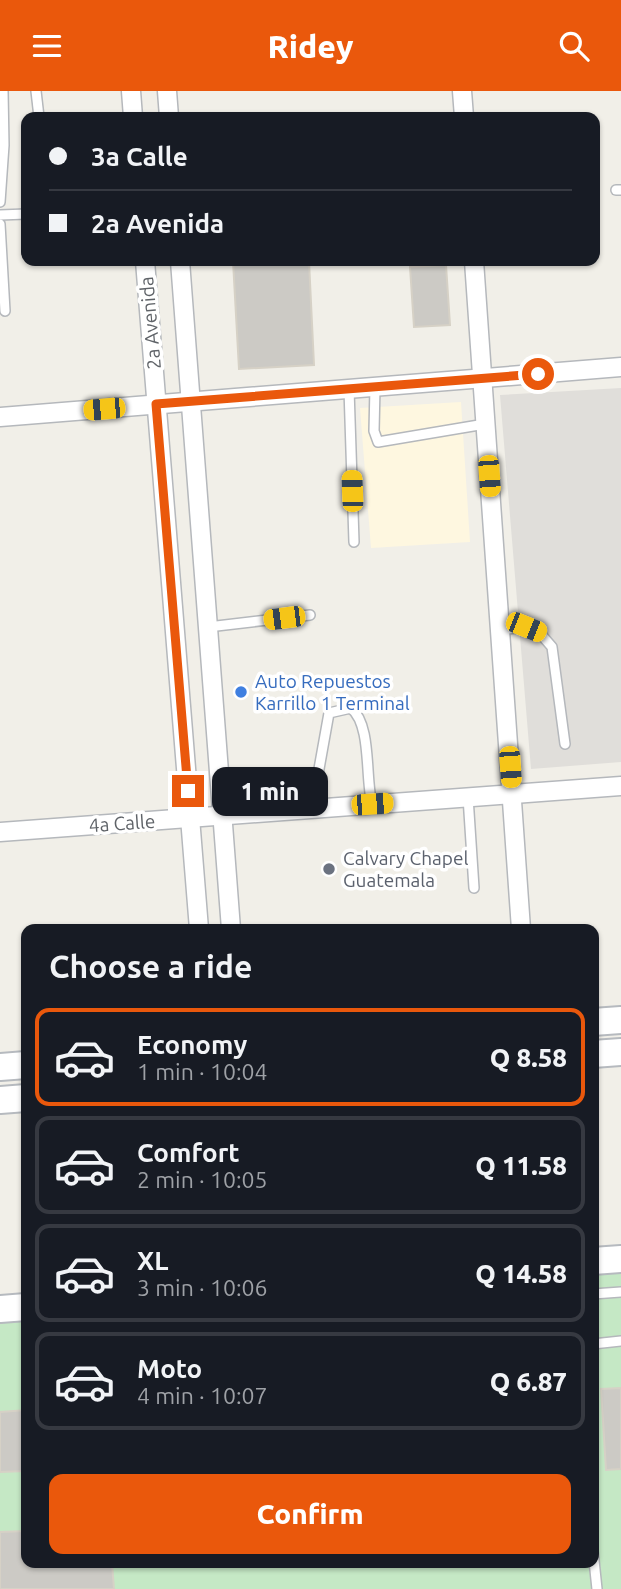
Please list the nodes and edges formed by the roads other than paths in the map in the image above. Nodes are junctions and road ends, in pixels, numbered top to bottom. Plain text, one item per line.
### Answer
1 (3, 91) edge
2 (36, 91) edge
3 (131, 91) edge
4 (167, 91) edge
5 (462, 91) edge
6 (38, 112) edge
7 (133, 112) edge
8 (169, 112) edge
9 (464, 112) edge
10 (0, 201) edge
11 (21, 214) edge
12 (0, 215) edge
13 (0, 224) edge
14 (145, 266) edge
15 (180, 266) edge
16 (474, 266) edge
17 (5, 311) dead end
18 (621, 367) edge
19 (482, 378) junction
20 (375, 387) junction
21 (349, 389) junction
22 (191, 402) junction
23 (156, 404) junction
24 (0, 417) edge
25 (485, 424) junction
26 (354, 542) dead end
27 (310, 615) dead end
28 (208, 627) junction
29 (500, 631) junction
30 (565, 744) dead end
31 (317, 780) dead end
32 (621, 786) edge
33 (512, 794) junction
34 (468, 797) junction
35 (372, 804) junction
36 (223, 816) junction
37 (190, 818) junction
38 (0, 832) edge
39 (474, 888) dead end
40 (199, 924) edge
41 (232, 924) edge
42 (522, 924) edge
43 (621, 1020) edge
44 (599, 1022) edge
45 (621, 1052) edge
46 (599, 1054) edge
47 (21, 1065) edge
48 (0, 1067) edge
49 (21, 1098) edge
50 (0, 1100) edge
51 (621, 1259) edge
52 (599, 1261) edge
53 (621, 1292) edge
54 (599, 1294) edge
55 (21, 1307) edge
56 (0, 1309) edge
57 (621, 1341) edge
58 (599, 1343) edge
59 (595, 1568) edge
60 (597, 1589) edge

1 - 10 lane
2 - 6 lane
3 - 7 street
4 - 8 street
5 - 9 street
11 - 12 lane
13 - 17 lane
14 - 23 street, 2a Avenida
15 - 22 street, 2a Avenida
16 - 19 street
18 - 19 street
19 - 20 street
19 - 25 street
20 - 21 street
20 - 25 lane
21 - 22 street
21 - 26 lane
22 - 23 street
22 - 28 street, 2a Avenida
23 - 24 street
23 - 37 street, 2a Avenida
25 - 29 street
27 - 28 lane
28 - 36 street, 2a Avenida
29 - 30 lane
29 - 33 street
31 - 35 lane
32 - 33 street, 4a Calle
33 - 34 street, 4a Calle
33 - 42 street
34 - 35 street, 4a Calle
34 - 39 lane
35 - 36 street, 4a Calle
36 - 37 street, 4a Calle
36 - 41 street, 2a Avenida
37 - 38 street, 4a Calle
37 - 40 street, 2a Avenida
43 - 44 main road
45 - 46 main road
47 - 48 main road
49 - 50 main road
51 - 52 main road
53 - 54 lane
55 - 56 main road
57 - 58 lane
59 - 60 lane

